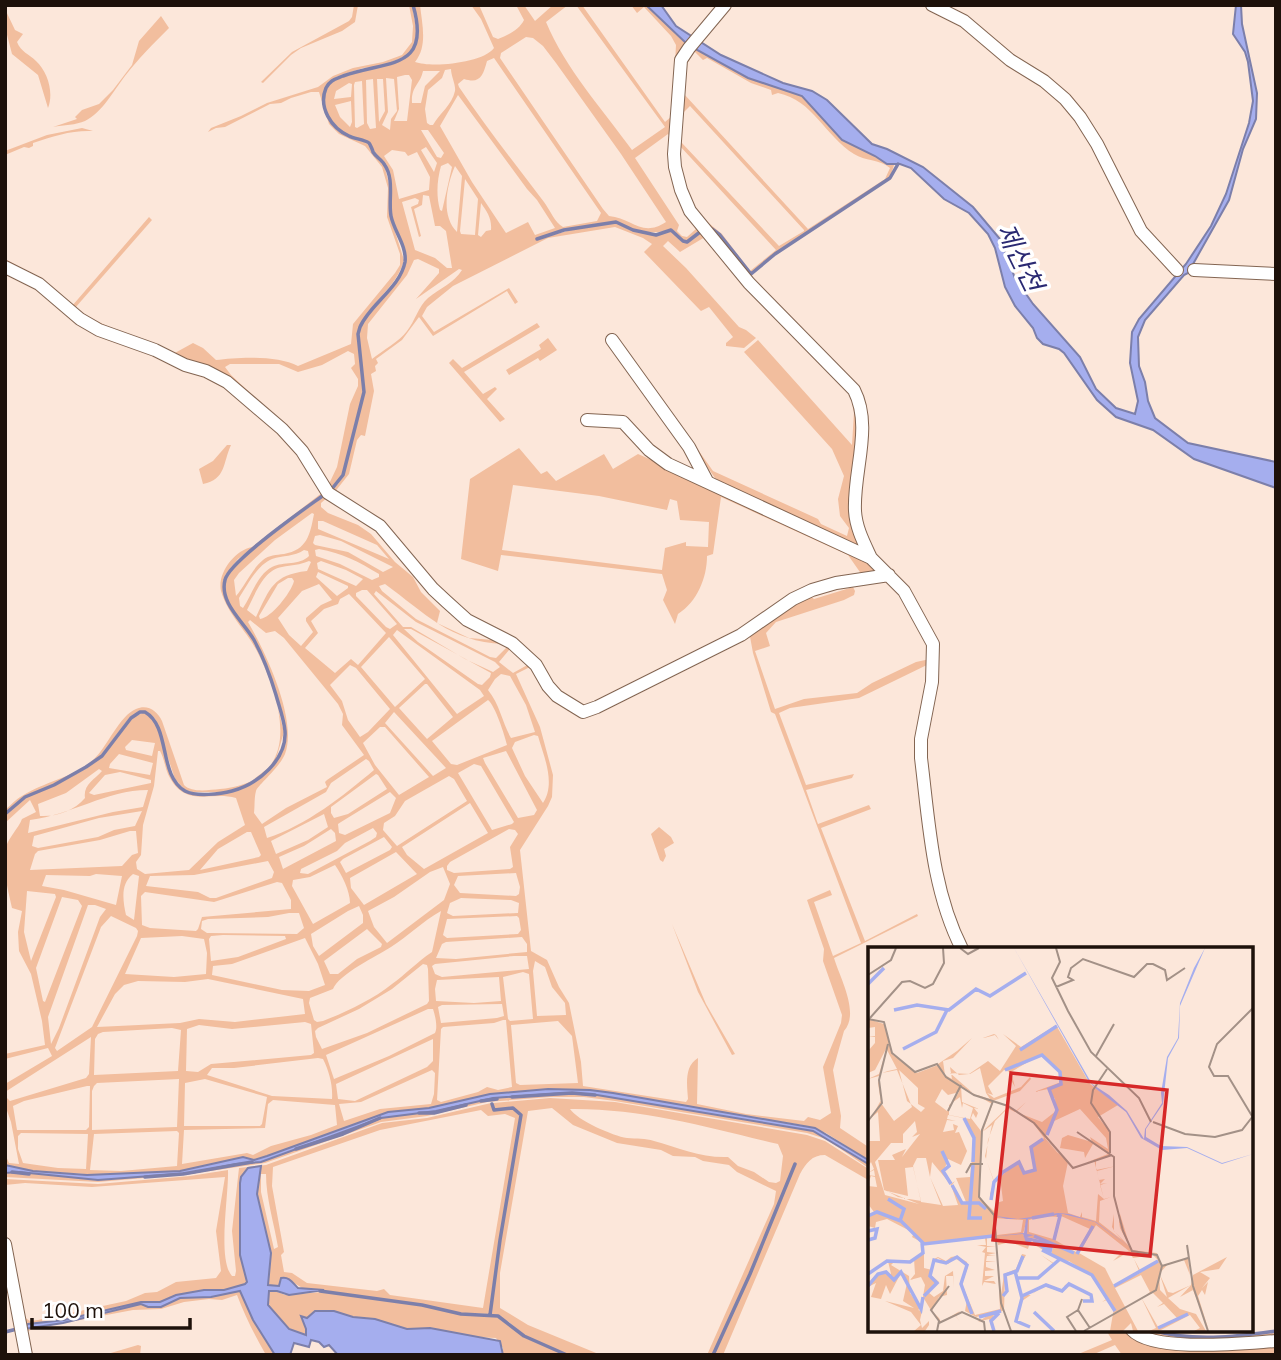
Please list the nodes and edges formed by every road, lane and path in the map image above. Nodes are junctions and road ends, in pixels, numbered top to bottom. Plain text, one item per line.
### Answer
1 (725, 5) edge
2 (932, 5) edge
3 (5, 267) edge
4 (1177, 270) dead end
5 (1194, 270) dead end
6 (1276, 274) edge
7 (612, 340) dead end
8 (587, 420) dead end
9 (707, 481) junction
10 (871, 558) junction
11 (889, 575) junction
12 (961, 947) edge
13 (5, 1244) edge
14 (1135, 1332) edge
15 (1276, 1341) edge
16 (26, 1355) edge

1 - 10 street
2 - 4 street
3 - 11 street
5 - 6 street
7 - 9 street
8 - 9 street
9 - 10 street
10 - 11 street
11 - 12 street
13 - 16 street
14 - 15 street

